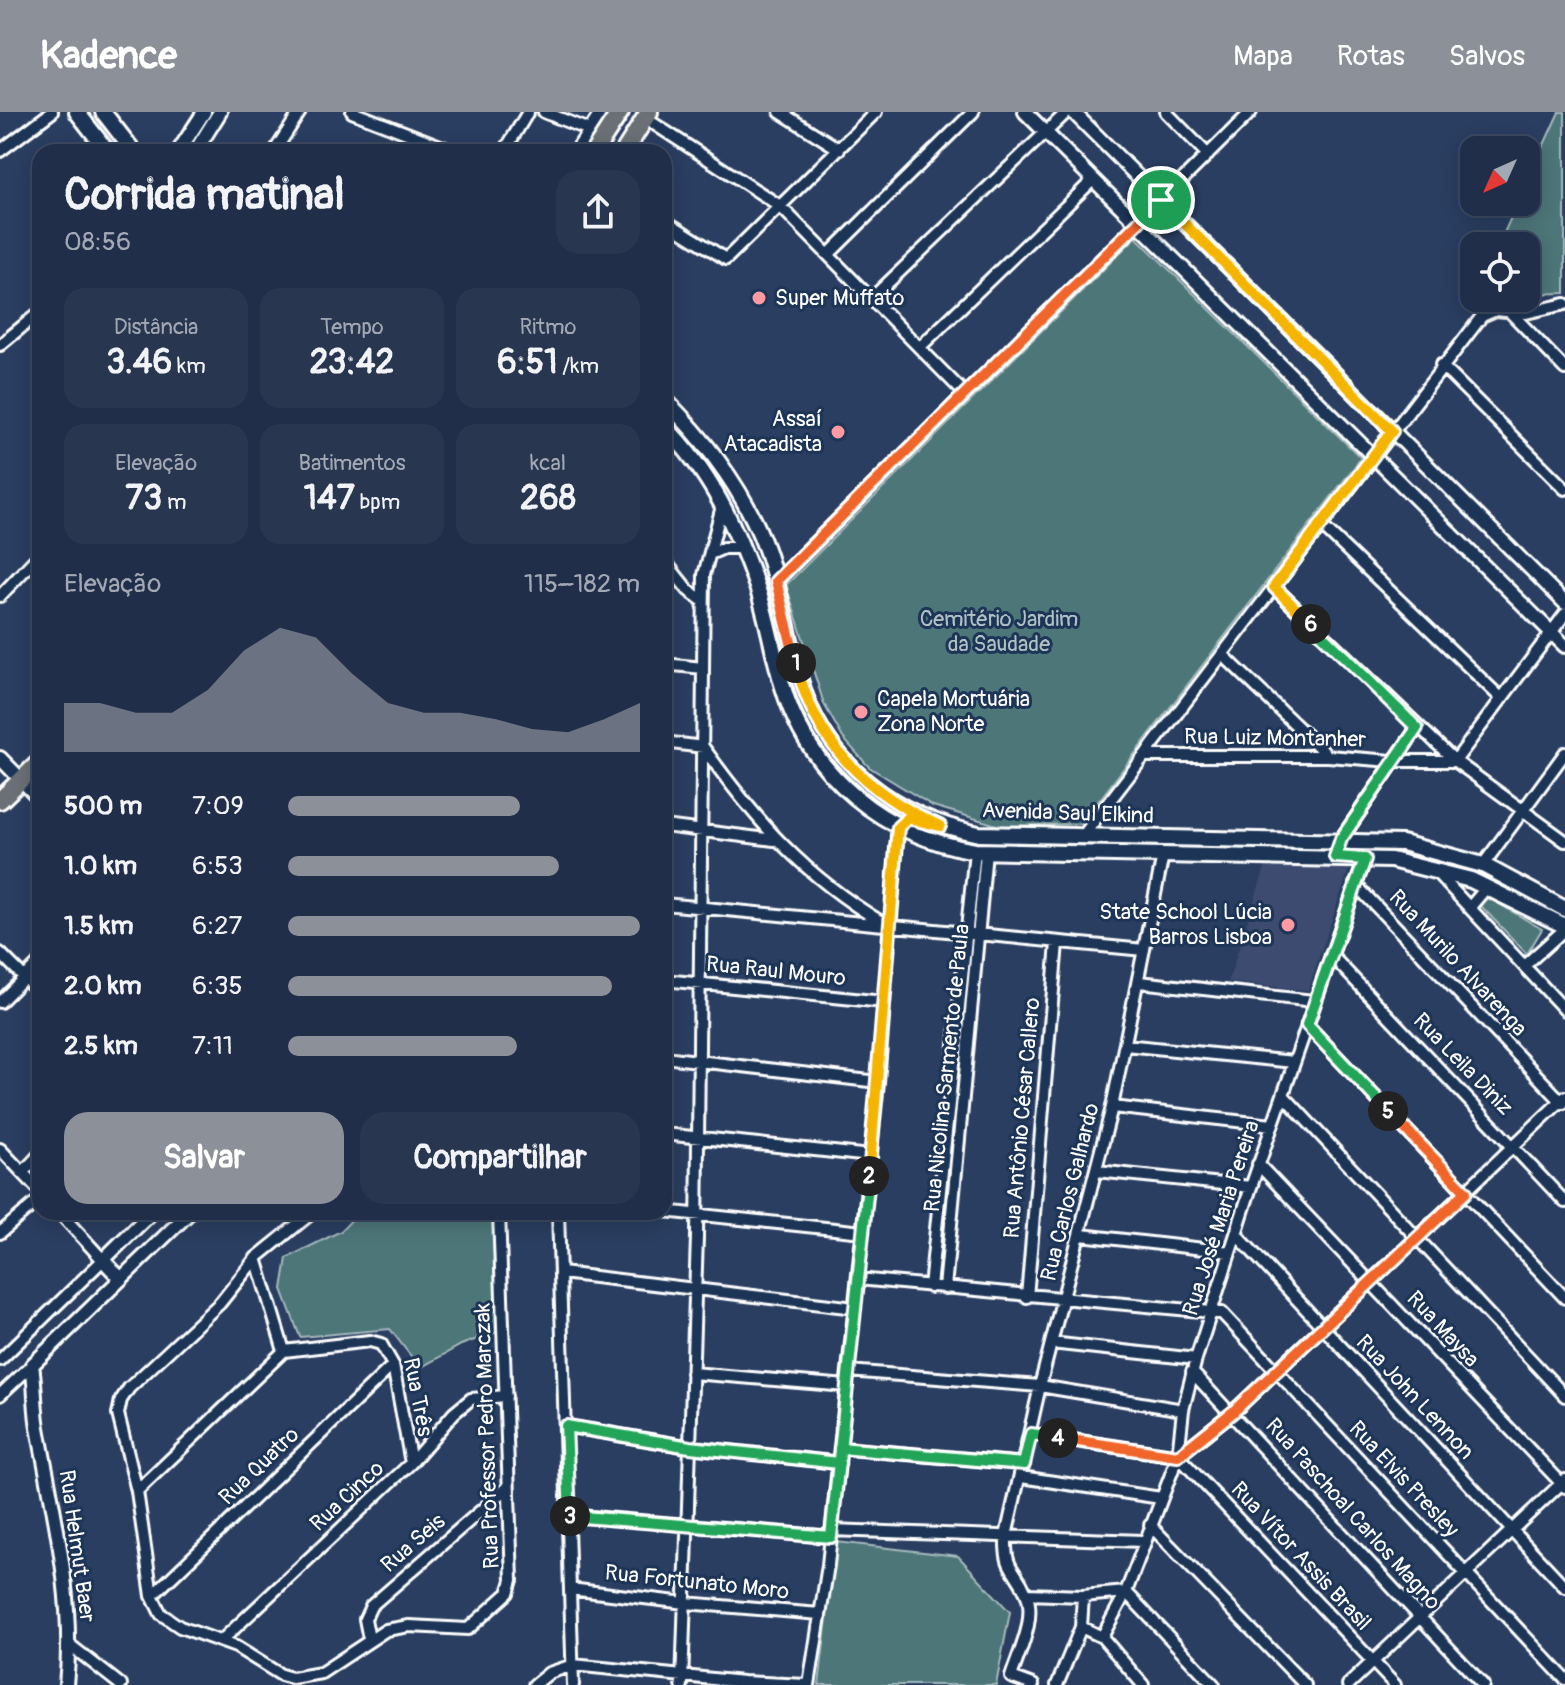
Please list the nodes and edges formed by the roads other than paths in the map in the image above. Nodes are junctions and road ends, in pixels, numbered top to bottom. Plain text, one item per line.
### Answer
1 (52, 112) edge
2 (77, 112) edge
3 (103, 112) edge
4 (204, 112) edge
5 (220, 112) edge
6 (300, 112) edge
7 (352, 112) edge
8 (528, 112) edge
9 (544, 112) edge
10 (601, 112) edge
11 (620, 112) edge
12 (780, 112) edge
13 (876, 112) edge
14 (973, 112) edge
15 (1025, 112) edge
16 (1067, 112) edge
17 (1073, 112) edge
18 (1166, 112) edge
19 (1251, 112) edge
20 (647, 115) edge
21 (589, 130) junction
22 (1045, 133) junction
23 (102, 144) edge
24 (128, 144) edge
25 (183, 144) edge
26 (200, 144) edge
27 (281, 144) edge
28 (435, 144) edge
29 (509, 144) edge
30 (580, 144) edge
31 (599, 144) edge
32 (629, 144) edge
33 (839, 149) junction
34 (0, 151) edge
35 (1208, 155) junction
36 (1093, 180) junction
37 (1161, 200) junction
38 (780, 206) junction
39 (672, 225) edge
40 (1137, 225) junction
41 (829, 254) junction
42 (872, 298) junction
43 (1565, 304) edge
44 (1511, 313) junction
45 (32, 319) edge
46 (0, 345) edge
47 (921, 346) junction
48 (1441, 365) junction
49 (1565, 369) edge
50 (965, 394) junction
51 (672, 408) edge
52 (1392, 431) junction
53 (672, 435) edge
54 (1371, 457) junction
55 (1565, 489) edge
56 (722, 503) junction
57 (1322, 526) junction
58 (742, 548) junction
59 (710, 554) junction
60 (32, 562) edge
61 (672, 570) edge
62 (776, 581) junction
63 (1274, 587) junction
64 (0, 596) edge
65 (703, 601) junction
66 (1565, 603) edge
67 (1565, 614) edge
68 (1551, 632) junction
69 (1565, 646) edge
70 (1223, 655) junction
71 (672, 665) edge
72 (703, 668) junction
73 (1501, 698) junction
74 (1417, 728) junction
75 (672, 743) edge
76 (703, 747) junction
77 (1565, 753) edge
78 (1144, 756) junction
79 (1328, 756) junction
80 (0, 758) edge
81 (1392, 761) junction
82 (1455, 761) junction
83 (32, 772) edge
84 (32, 773) edge
85 (0, 800) edge
86 (1522, 811) junction
87 (940, 826) junction
88 (672, 827) edge
89 (898, 827) junction
90 (703, 830) junction
91 (1082, 837) junction
92 (1341, 839) junction
93 (774, 840) junction
94 (1565, 841) edge
95 (1044, 851) junction
96 (981, 852) junction
97 (1163, 855) junction
98 (1335, 857) junction
99 (1365, 859) junction
100 (1483, 865) junction
101 (1433, 868) junction
102 (1355, 884) junction
103 (1487, 887) junction
104 (1548, 898) junction
105 (844, 899) junction
106 (672, 905) edge
107 (1470, 907) junction
108 (702, 908) junction
109 (1565, 909) edge
110 (1539, 911) junction
111 (838, 921) junction
112 (889, 926) junction
113 (1565, 928) edge
114 (974, 935) junction
115 (1057, 943) junction
116 (1144, 950) junction
117 (0, 953) edge
118 (1331, 955) junction
119 (1524, 966) junction
120 (32, 970) edge
121 (25, 977) junction
122 (672, 981) edge
123 (1139, 982) junction
124 (701, 983) junction
125 (32, 984) edge
126 (1314, 1001) junction
127 (0, 1002) edge
128 (884, 1002) junction
129 (1565, 1010) edge
130 (1307, 1025) junction
131 (1125, 1045) junction
132 (672, 1058) edge
133 (699, 1061) junction
134 (1294, 1062) junction
135 (878, 1082) junction
136 (1283, 1095) junction
137 (1564, 1101) edge
138 (1112, 1107) junction
139 (1272, 1125) junction
140 (672, 1135) edge
141 (698, 1138) junction
142 (1513, 1147) junction
143 (0, 1149) edge
144 (871, 1156) junction
145 (32, 1162) edge
146 (1258, 1164) junction
147 (1097, 1171) junction
148 (23, 1172) junction
149 (32, 1182) edge
150 (1251, 1187) junction
151 (1466, 1192) junction
152 (1565, 1202) edge
153 (32, 1206) edge
154 (672, 1212) edge
155 (697, 1216) junction
156 (66, 1220) edge
157 (144, 1220) edge
158 (182, 1220) edge
159 (303, 1220) edge
160 (499, 1220) edge
161 (558, 1220) edge
162 (863, 1232) junction
163 (0, 1233) edge
164 (1236, 1234) junction
165 (1081, 1235) junction
166 (1419, 1237) junction
167 (1230, 1252) junction
168 (256, 1258) junction
169 (103, 1260) junction
170 (561, 1273) junction
171 (121, 1279) junction
172 (858, 1279) junction
173 (1371, 1281) junction
174 (930, 1287) junction
175 (945, 1288) junction
176 (695, 1290) junction
177 (1027, 1297) junction
178 (1565, 1298) edge
179 (1064, 1300) junction
180 (855, 1308) junction
181 (1212, 1310) junction
182 (1323, 1327) junction
183 (1051, 1343) junction
184 (284, 1351) junction
185 (1196, 1359) junction
186 (0, 1360) edge
187 (32, 1365) junction
188 (393, 1365) junction
189 (848, 1371) junction
190 (1276, 1371) junction
191 (1192, 1372) junction
192 (692, 1373) junction
193 (847, 1386) junction
194 (1040, 1386) junction
195 (0, 1395) edge
196 (506, 1396) junction
197 (1565, 1396) edge
198 (1183, 1410) junction
199 (1233, 1412) junction
200 (566, 1426) junction
201 (1031, 1434) junction
202 (690, 1447) junction
203 (840, 1448) junction
204 (1178, 1456) junction
205 (411, 1463) junction
206 (839, 1463) junction
207 (1024, 1464) junction
208 (1021, 1477) junction
209 (1564, 1484) edge
210 (507, 1488) junction
211 (137, 1491) junction
212 (1161, 1498) junction
213 (567, 1515) junction
214 (687, 1524) junction
215 (1150, 1525) junction
216 (1512, 1530) junction
217 (831, 1534) junction
218 (1006, 1536) junction
219 (1143, 1541) junction
220 (1466, 1574) junction
221 (1565, 1587) edge
222 (570, 1589) junction
223 (1126, 1592) junction
224 (1027, 1594) junction
225 (152, 1596) junction
226 (1083, 1596) junction
227 (685, 1603) junction
228 (820, 1614) junction
229 (1420, 1617) junction
230 (1081, 1627) junction
231 (1102, 1637) junction
232 (369, 1639) junction
233 (221, 1641) junction
234 (70, 1645) junction
235 (1373, 1661) junction
236 (573, 1665) junction
237 (1565, 1679) edge
238 (682, 1681) edge
239 (743, 1684) edge
240 (66, 1685) edge
241 (121, 1685) edge
242 (534, 1685) edge
243 (573, 1685) edge
244 (808, 1685) edge
245 (1033, 1685) edge
246 (1057, 1685) edge
247 (1143, 1685) edge
248 (1214, 1685) edge
249 (1305, 1685) edge
250 (1348, 1685) edge
251 (1395, 1685) edge
252 (1483, 1685) edge

1 - 34 street
2 - 23 main road
3 - 24 main road
4 - 25 street
5 - 26 street
6 - 27 street
7 - 28 street
8 - 29 street
9 - 21 street
10 - 21 street
11 - 31 highway
12 - 33 street
13 - 33 street
14 - 41 street
15 - 22 street
16 - 22 street
17 - 37 street
18 - 35 street
19 - 35 street
20 - 32 highway
20 - 38 street
21 - 30 street
22 - 36 street
22 - 42 street
33 - 38 street
35 - 37 street
36 - 40 street
36 - 47 street
37 - 40 street
37 - 52 street
38 - 39 street
38 - 41 street
40 - 50 street
40 - 54 street
41 - 42 street
42 - 47 street
43 - 44 street
44 - 48 street
44 - 49 street
45 - 46 street
47 - 50 street
48 - 52 street
48 - 55 street
50 - 62 street
51 - 62 main road, Avenida Saul Elkind
52 - 54 street
52 - 66 street
53 - 56 main road, Avenida Saul Elkind
54 - 57 street
54 - 68 street
56 - 58 main road, Avenida Saul Elkind
56 - 59 street
57 - 63 street
57 - 73 street
58 - 59 street
58 - 62 main road
58 - 89 main road, Avenida Saul Elkind
59 - 65 street
60 - 64 street
61 - 65 street
62 - 87 main road, Avenida Saul Elkind
63 - 70 street
63 - 74 street
65 - 72 street
67 - 68 street
68 - 69 street
68 - 73 street
70 - 78 street
70 - 79 street
71 - 72 street
72 - 76 street
73 - 82 street
74 - 81 street
74 - 82 street
75 - 76 street
76 - 90 street
76 - 93 street
77 - 86 street
78 - 79 street, Rua Luiz Montanher
78 - 91 street
79 - 81 street, Rua Luiz Montanher
80 - 83 street
81 - 82 street, Rua Luiz Montanher
81 - 92 street
82 - 86 street
84 - 85 highway
86 - 94 street
86 - 100 street
87 - 89 main road
87 - 91 main road, Avenida Saul Elkind
88 - 90 street
89 - 96 main road, Avenida Saul Elkind
89 - 112 street
90 - 93 street
90 - 108 street
91 - 92 main road, Avenida Saul Elkind
91 - 95 main road
92 - 98 street
92 - 100 main road, Avenida Saul Elkind
93 - 105 street
95 - 96 main road, Avenida Saul Elkind
95 - 97 main road, Avenida Saul Elkind
96 - 114 street, Rua Nicolina Sarmento de Paula
97 - 98 main road, Avenida Saul Elkind
97 - 116 street, Rua Carlos Galhardo
98 - 99 main road, Avenida Saul Elkind
99 - 101 main road, Avenida Saul Elkind
99 - 102 street, Rua José Maria Pereira
100 - 104 main road, Avenida Saul Elkind
101 - 103 main road, Avenida Saul Elkind
101 - 107 street
102 - 118 street, Rua José Maria Pereira
102 - 137 street, Rua Murilo Alvarenga
103 - 107 street
103 - 110 main road, Avenida Saul Elkind
104 - 109 main road, Avenida Saul Elkind
104 - 110 main road
105 - 111 street
105 - 112 street
106 - 108 street
107 - 119 street
108 - 111 street
108 - 124 street
110 - 113 main road, Avenida Saul Elkind
111 - 112 street
112 - 114 street
112 - 128 street
113 - 119 street
114 - 115 street
114 - 174 street, Rua Nicolina Sarmento de Paula
114 - 175 street, Rua Nicolina Sarmento de Paula
115 - 116 street
115 - 177 street, Rua Antônio César Callero
116 - 123 street, Rua Carlos Galhardo
117 - 121 street
118 - 126 street, Rua José Maria Pereira
118 - 142 street, Rua Leila Diniz
119 - 129 street
120 - 121 street
121 - 125 street
121 - 127 street
122 - 124 street, Rua Raul Mouro
123 - 126 street
123 - 131 street, Rua Carlos Galhardo
124 - 128 street, Rua Raul Mouro
124 - 133 street
126 - 130 street, Rua José Maria Pereira
128 - 135 street
130 - 134 street, Rua José Maria Pereira
130 - 151 street
131 - 134 street
131 - 138 street, Rua Carlos Galhardo
132 - 133 street
133 - 135 street
133 - 141 street
134 - 136 street, Rua José Maria Pereira
135 - 144 street
136 - 139 street, Rua José Maria Pereira
136 - 166 street
137 - 142 street
138 - 139 street
138 - 147 street, Rua Carlos Galhardo
139 - 146 street, Rua José Maria Pereira
140 - 141 street
141 - 144 street
141 - 155 street
142 - 151 street
142 - 152 street, Rua Leila Diniz
143 - 148 street
144 - 162 street
145 - 148 street
146 - 150 street, Rua José Maria Pereira
146 - 173 street, Rua Maysa
147 - 150 street
147 - 165 street, Rua Carlos Galhardo
148 - 149 street
150 - 164 street, Rua José Maria Pereira
151 - 166 street
151 - 178 street
153 - 163 street
154 - 155 street
155 - 162 street
155 - 176 street
156 - 169 street
157 - 169 street
158 - 171 street
159 - 168 street
160 - 196 street, Rua Professor Pedro Marczak
161 - 170 street
162 - 172 street
164 - 167 street, Rua José Maria Pereira
164 - 182 street, Rua John Lennon
165 - 167 street
165 - 179 street, Rua Carlos Galhardo
166 - 173 street
166 - 197 street
167 - 181 street, Rua José Maria Pereira
168 - 184 street
168 - 211 street
169 - 171 street
169 - 186 street
170 - 176 street
170 - 200 street
171 - 187 street
172 - 174 street
172 - 180 street
173 - 182 street
173 - 209 street, Rua Maysa
174 - 175 street
175 - 177 street
176 - 180 street
176 - 192 street
177 - 179 street
179 - 181 street
179 - 183 street, Rua Carlos Galhardo
180 - 189 street
181 - 185 street, Rua José Maria Pereira
181 - 190 street, Rua Elvis Presley
182 - 190 street
182 - 216 street, Rua John Lennon
183 - 185 street
183 - 194 street, Rua Carlos Galhardo
184 - 188 street, Rua Três
184 - 211 street
185 - 191 street, Rua José Maria Pereira
187 - 195 street
187 - 234 street, Rua Helmut Baer
188 - 205 street, Rua Três
188 - 225 street, Rua Quatro
189 - 193 street
189 - 194 street
190 - 199 street
190 - 220 street, Rua Elvis Presley
191 - 198 street, Rua José Maria Pereira
191 - 199 street, Rua Paschoal Carlos Magno
192 - 193 street
192 - 202 street
193 - 203 street
194 - 198 street
194 - 201 street, Rua Carlos Galhardo
196 - 205 street, Rua Cinco
196 - 210 street, Rua Professor Pedro Marczak
198 - 204 street, Rua José Maria Pereira
199 - 204 street
199 - 229 street, Rua Paschoal Carlos Magno
200 - 202 street
200 - 213 street
201 - 204 street
201 - 207 street, Rua Carlos Galhardo
202 - 206 street
202 - 214 street
203 - 206 street
203 - 207 street
204 - 212 street, Rua José Maria Pereira
204 - 235 street, Rua Vítor Assis Brasil
205 - 233 street, Rua Cinco
206 - 217 street
207 - 208 street, Rua Carlos Galhardo
208 - 212 street
208 - 218 street, Rua Carlos Galhardo
209 - 216 street
210 - 232 street, Rua Seis
210 - 232 street, Rua Professor Pedro Marczak
211 - 225 street
212 - 215 street, Rua José Maria Pereira
213 - 214 street
213 - 222 street
214 - 217 street
214 - 227 street
215 - 219 street, Rua José Maria Pereira
215 - 249 street
216 - 220 street
216 - 221 street, Rua John Lennon
217 - 218 street
217 - 228 street
218 - 219 street
218 - 224 street
219 - 223 street, Rua José Maria Pereira
220 - 229 street
220 - 237 street, Rua Elvis Presley
222 - 227 street, Rua Fortunato Moro
222 - 236 street
223 - 226 street
223 - 231 street, Rua José Maria Pereira
223 - 248 street
224 - 226 street
224 - 245 street
225 - 233 street, Rua Professor Pedro Marczak
226 - 230 street
227 - 228 street, Rua Fortunato Moro
227 - 238 street
228 - 244 street
229 - 235 street
229 - 252 street, Rua Paschoal Carlos Magno
230 - 231 street
230 - 246 street
231 - 247 street
232 - 233 street, Rua Professor Pedro Marczak
234 - 240 street, Rua Helmut Baer
234 - 241 street
235 - 250 street
235 - 251 street, Rua Vítor Assis Brasil
236 - 238 street
236 - 242 street
236 - 243 street
238 - 239 street
239 - 244 street

